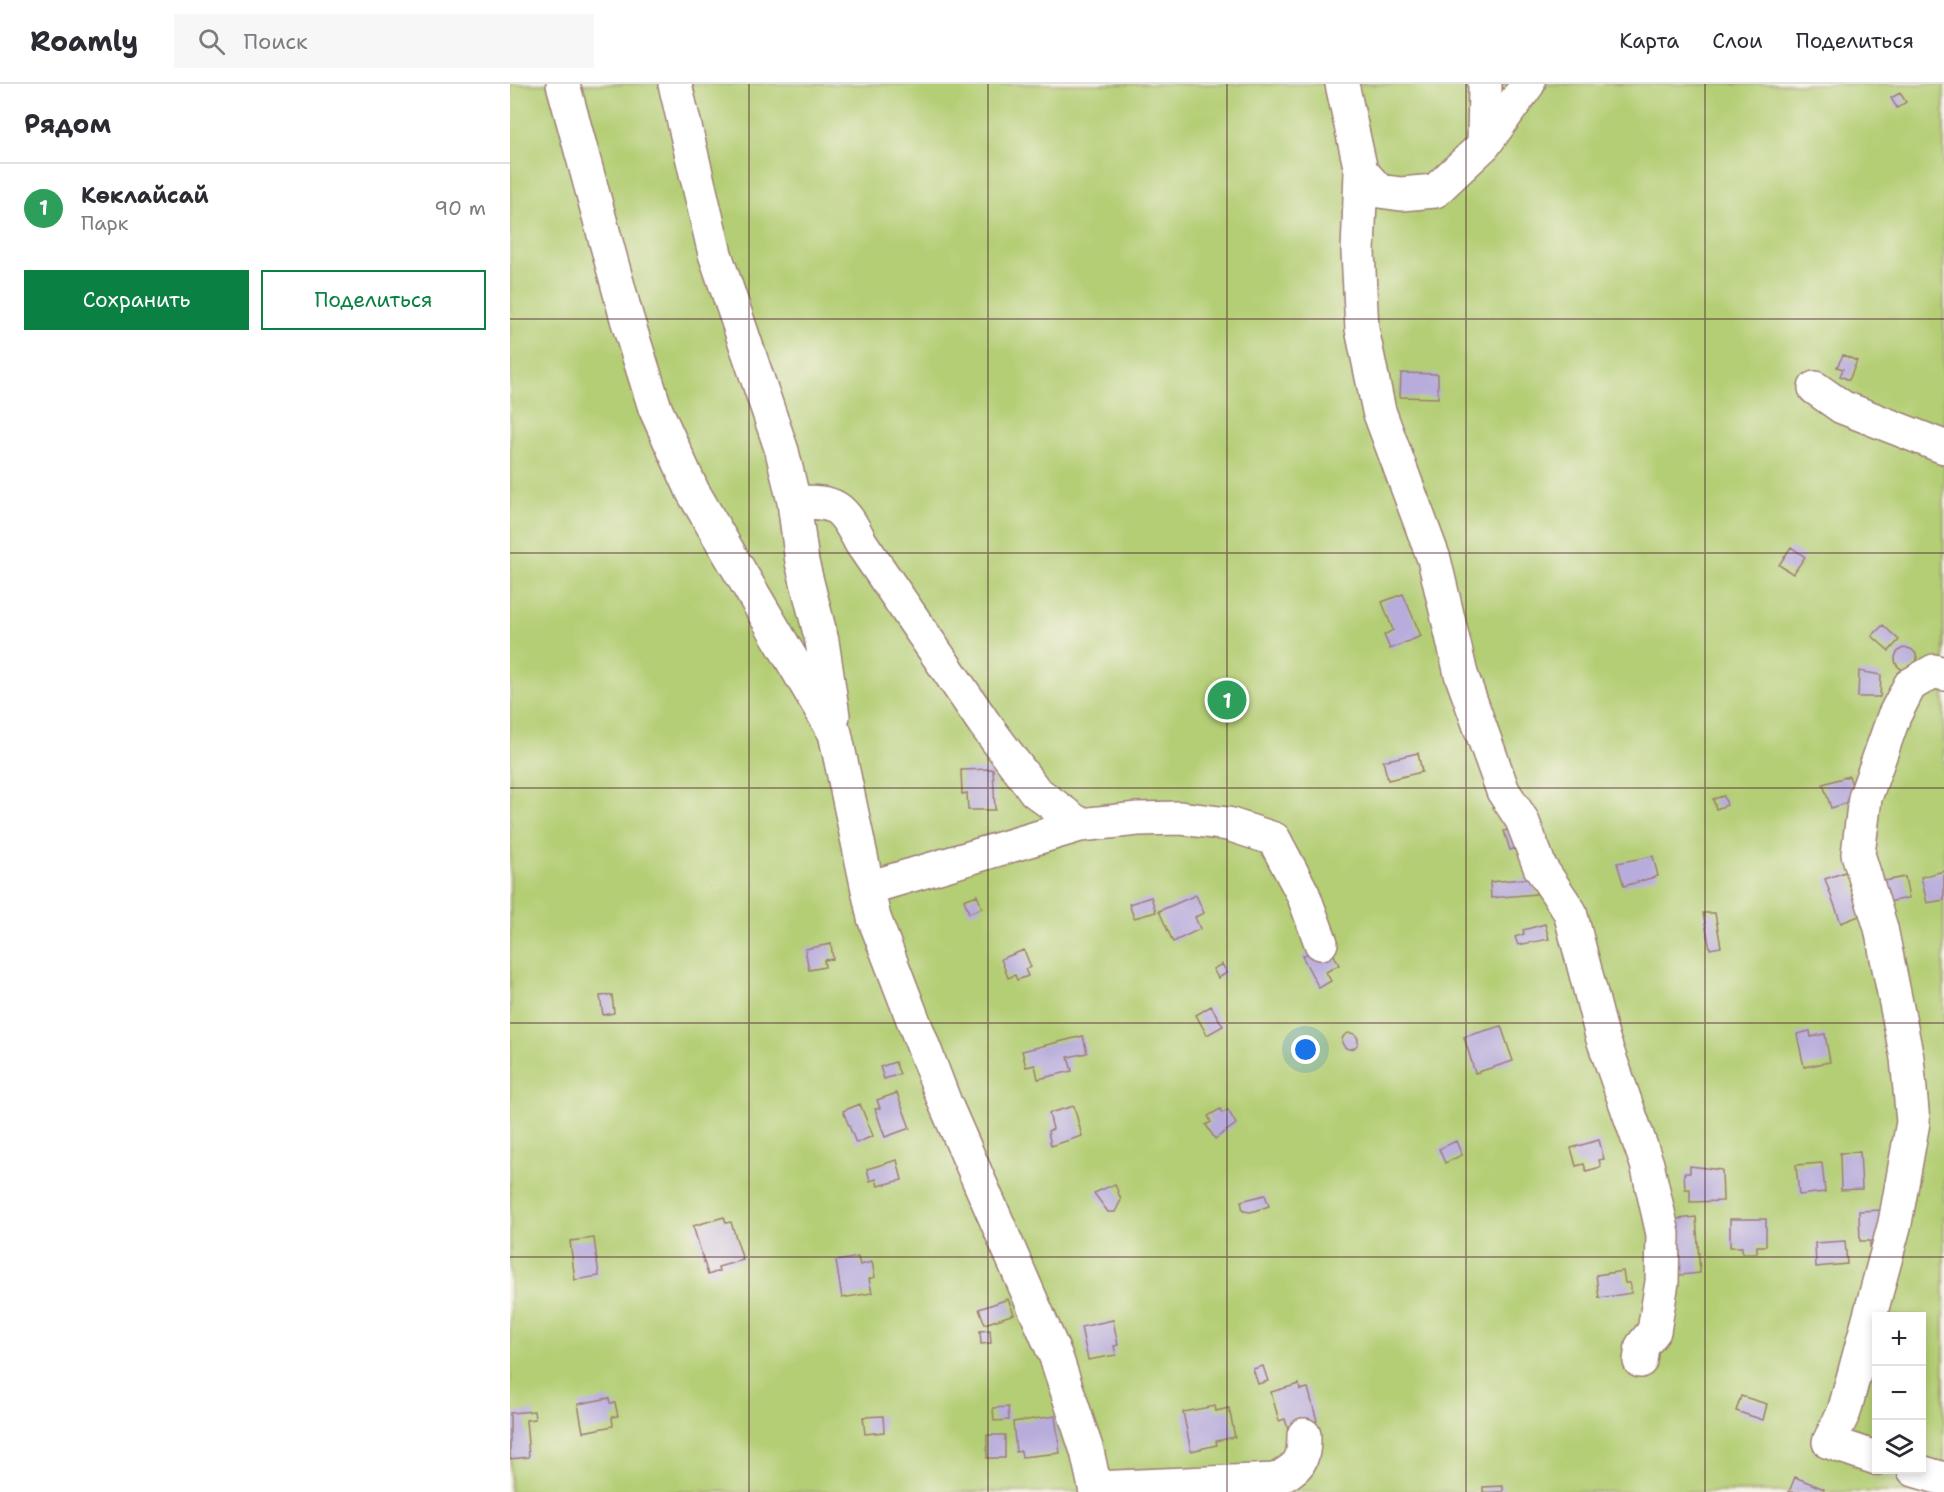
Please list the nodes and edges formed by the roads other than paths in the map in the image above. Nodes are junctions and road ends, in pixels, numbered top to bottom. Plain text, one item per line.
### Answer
1 (563, 84) edge
2 (675, 84) edge
3 (1342, 84) edge
4 (1485, 84) edge
5 (1528, 84) edge
6 (1484, 145) junction
7 (1361, 171) junction
8 (1815, 388) dead end
9 (1944, 447) edge
10 (794, 502) junction
11 (1944, 674) edge
12 (836, 733) junction
13 (1080, 825) junction
14 (868, 888) junction
15 (1321, 943) dead end
16 (1640, 1361) dead end
17 (1304, 1435) dead end
18 (1872, 1457) edge
19 (1926, 1474) edge
20 (1944, 1479) edge
21 (1095, 1490) edge

1 - 12 street
2 - 10 street
3 - 7 street
4 - 6 street
5 - 6 street
6 - 7 street
7 - 16 street
8 - 9 street
10 - 12 street
10 - 13 street
11 - 18 street
12 - 14 street
13 - 14 street
13 - 15 street
14 - 21 street
17 - 21 street
19 - 20 street

